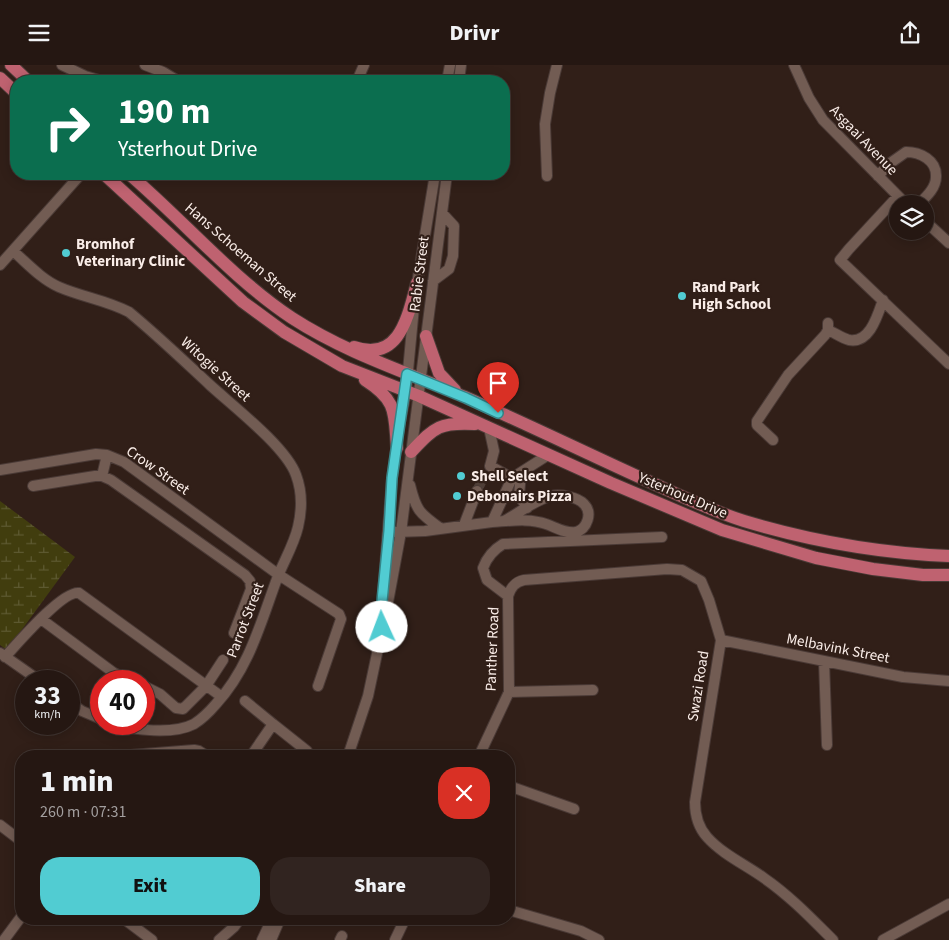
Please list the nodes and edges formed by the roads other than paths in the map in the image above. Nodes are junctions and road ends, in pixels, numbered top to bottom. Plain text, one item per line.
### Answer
1 (11, 65) edge
2 (62, 65) edge
3 (557, 65) edge
4 (794, 65) edge
5 (150, 66) edge
6 (22, 75) edge
7 (84, 75) edge
8 (168, 75) edge
9 (0, 78) edge
10 (10, 87) edge
11 (878, 176) junction
12 (547, 177) dead end
13 (76, 180) edge
14 (111, 180) edge
15 (136, 180) edge
16 (435, 180) edge
17 (446, 180) edge
18 (897, 195) edge
19 (928, 195) edge
20 (889, 206) edge
21 (442, 213) junction
22 (934, 229) edge
23 (949, 243) edge
24 (13, 251) junction
25 (0, 265) edge
26 (433, 281) junction
27 (416, 283) junction
28 (882, 300) junction
29 (316, 333) junction
30 (426, 336) junction
31 (949, 365) edge
32 (342, 366) junction
33 (407, 374) junction
34 (421, 379) junction
35 (406, 391) junction
36 (419, 397) junction
37 (466, 398) junction
38 (486, 426) junction
39 (773, 440) dead end
40 (396, 448) junction
41 (411, 452) junction
42 (107, 455) junction
43 (548, 455) junction
44 (490, 466) junction
45 (0, 470) edge
46 (407, 474) junction
47 (102, 476) junction
48 (484, 476) tunnel mouth
49 (517, 476) junction
50 (32, 486) dead end
51 (476, 491) tunnel mouth
52 (527, 508) junction
53 (492, 521) junction
54 (504, 521) junction
55 (464, 525) junction
56 (440, 528) junction
57 (389, 531) junction
58 (401, 532) junction
59 (662, 537) dead end
60 (949, 555) edge
61 (278, 575) junction
62 (949, 575) edge
63 (508, 596) junction
64 (42, 619) junction
65 (382, 627) junction
66 (234, 633) dead end
67 (721, 640) junction
68 (3, 655) edge
69 (223, 660) dead end
70 (824, 661) junction
71 (24, 670) edge
72 (110, 670) edge
73 (949, 681) edge
74 (206, 686) junction
75 (318, 686) dead end
76 (593, 690) dead end
77 (155, 692) edge
78 (509, 692) junction
79 (222, 697) junction
80 (245, 701) dead end
81 (273, 724) junction
82 (155, 730) edge
83 (827, 745) dead end
84 (255, 750) edge
85 (306, 750) edge
86 (350, 750) edge
87 (482, 750) edge
88 (515, 788) edge
89 (574, 809) dead end
90 (0, 825) edge
91 (15, 836) edge
92 (949, 904) edge
93 (515, 912) edge
94 (15, 925) edge
95 (132, 925) edge
96 (236, 925) edge
97 (269, 925) edge
98 (277, 925) edge
99 (402, 925) edge
100 (4, 940) edge
101 (152, 940) edge
102 (219, 940) edge
103 (262, 940) edge
104 (271, 940) edge
105 (395, 940) edge
106 (599, 940) edge
107 (833, 940) edge
108 (883, 940) edge

1 - 6 main road
2 - 7 street
3 - 12 street
4 - 11 street, Asgaai Avenue
5 - 8 street
9 - 10 main road
11 - 18 street, Asgaai Avenue
11 - 19 street
13 - 24 street
14 - 32 main road
15 - 29 main road, Hans Schoeman Street
16 - 27 street, Rabie Street
17 - 21 street, Rabie Street
20 - 28 street
21 - 26 street, Rabie Street
21 - 26 street
22 - 23 street
24 - 25 street
24 - 61 street, Witogie Street
26 - 30 street, Rabie Street
27 - 29 main road
27 - 33 street, Rabie Street
28 - 31 street
28 - 39 street
29 - 33 main road, Hans Schoeman Street
30 - 34 street, Rabie Street
30 - 37 main road
32 - 35 main road
32 - 40 main road
33 - 34 main road, Hans Schoeman Street
33 - 35 street, Rabie Street
34 - 36 street, Rabie Street
34 - 37 main road, Ysterhout Drive
35 - 36 main road
35 - 40 street, Rabie Street
36 - 38 main road, Ysterhout Drive
36 - 41 street, Rabie Street
37 - 60 main road, Ysterhout Drive
38 - 41 main road
38 - 43 main road, Ysterhout Drive
38 - 44 street
40 - 57 street, Rabie Street
41 - 46 street, Rabie Street
42 - 45 street, Crow Street
42 - 47 street
42 - 61 street, Crow Street
43 - 49 street
43 - 62 main road, Ysterhout Drive
44 - 48 street
44 - 49 street
46 - 56 street
46 - 58 street, Rabie Street
47 - 50 street
47 - 66 street
49 - 52 street
49 - 53 street
51 - 55 street
52 - 54 street
52 - 54 street
53 - 54 street
53 - 55 street
55 - 56 street
56 - 58 street
57 - 58 street
57 - 65 street, Rabie Street
58 - 65 street, Rabie Street
59 - 63 street
61 - 75 street, Crow Street
61 - 79 street, Parrot Street
63 - 67 street, Swazi Road
63 - 78 street, Panther Road
64 - 68 street
64 - 72 street
64 - 74 street
65 - 86 street
67 - 70 street, Melbavink Street
67 - 107 street, Swazi Road
68 - 71 street
69 - 74 street
70 - 73 street, Melbavink Street
70 - 83 street
74 - 77 street
74 - 79 street
76 - 78 street
78 - 87 street, Panther Road
79 - 82 street, Parrot Street
80 - 81 street
81 - 84 street
81 - 85 street
88 - 89 street
90 - 91 street
92 - 108 street
93 - 106 street
94 - 100 street
95 - 101 street
96 - 102 street
97 - 103 street
98 - 104 street
99 - 105 street

